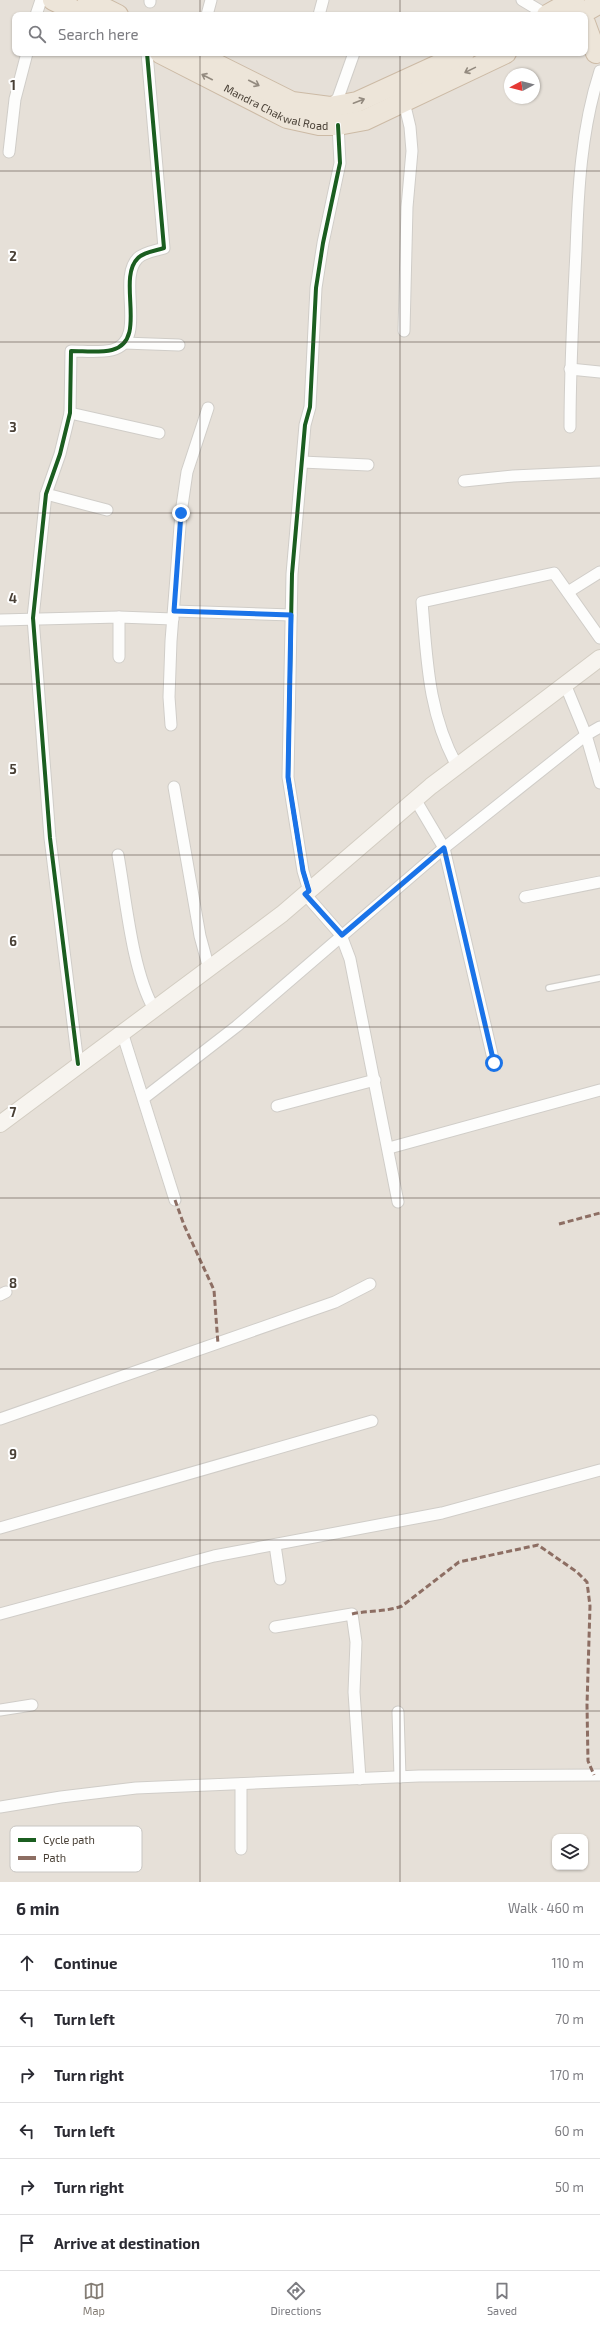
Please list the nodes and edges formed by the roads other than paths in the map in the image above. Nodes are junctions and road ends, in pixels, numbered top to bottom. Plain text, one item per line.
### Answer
1 (41, 0) edge
2 (53, 0) edge
3 (88, 0) edge
4 (211, 0) edge
5 (323, 0) edge
6 (522, 0) edge
7 (37, 12) edge
8 (78, 12) edge
9 (112, 12) edge
10 (208, 12) edge
11 (320, 12) edge
12 (542, 12) edge
13 (588, 24) edge
14 (26, 56) edge
15 (147, 56) edge
16 (166, 56) edge
17 (202, 56) edge
18 (353, 56) edge
19 (457, 56) edge
20 (500, 56) edge
21 (598, 62) edge
22 (404, 102) junction
23 (330, 107) junction
24 (338, 125) junction
25 (9, 152) dead end
26 (404, 331) dead end
27 (124, 343) junction
28 (179, 344) dead end
29 (570, 369) junction
30 (600, 372) edge
31 (208, 408) dead end
32 (70, 413) junction
33 (570, 427) dead end
34 (160, 433) dead end
35 (302, 462) junction
36 (368, 465) dead end
37 (600, 472) edge
38 (464, 481) dead end
39 (46, 494) junction
40 (107, 510) dead end
41 (600, 572) edge
42 (568, 592) junction
43 (174, 615) junction
44 (291, 615) junction
45 (119, 617) junction
46 (33, 618) junction
47 (0, 620) edge
48 (600, 638) edge
49 (119, 657) dead end
50 (600, 658) edge
51 (565, 684) junction
52 (171, 725) dead end
53 (600, 726) edge
54 (586, 735) junction
55 (456, 766) junction
56 (600, 783) edge
57 (174, 787) dead end
58 (415, 799) junction
59 (444, 848) junction
60 (118, 855) dead end
61 (600, 882) edge
62 (307, 892) junction
63 (525, 897) dead end
64 (342, 935) junction
65 (209, 969) junction
66 (600, 978) edge
67 (549, 988) dead end
68 (154, 1009) junction
69 (122, 1032) junction
70 (494, 1063) dead end
71 (78, 1064) junction
72 (375, 1080) junction
73 (600, 1090) edge
74 (144, 1098) junction
75 (277, 1106) dead end
76 (0, 1124) edge
77 (389, 1148) junction
78 (175, 1200) dead end
79 (398, 1202) dead end
80 (370, 1284) dead end
81 (0, 1419) edge
82 (372, 1421) dead end
83 (600, 1470) edge
84 (0, 1528) edge
85 (275, 1545) junction
86 (280, 1579) dead end
87 (0, 1614) edge
88 (275, 1627) dead end
89 (32, 1705) dead end
90 (0, 1710) edge
91 (398, 1712) dead end
92 (600, 1775) edge
93 (400, 1777) junction
94 (360, 1779) junction
95 (242, 1784) junction
96 (0, 1807) edge
97 (241, 1849) dead end

1 - 7 street
2 - 8 highway
3 - 9 highway
4 - 10 street
5 - 11 street
6 - 12 street
13 - 21 highway
14 - 25 street
15 - 27 street
24 -> 16 highway, Mandra Chakwal Road
17 -> 23 highway, Mandra Chakwal Road
18 - 23 street
23 -> 19 highway, Mandra Chakwal Road
20 -> 22 highway, Mandra Chakwal Road
21 - 29 street
22 - 24 highway, Mandra Chakwal Road
22 - 26 street
24 - 35 street
27 - 28 street
27 - 32 street
29 - 30 street
29 - 33 street
31 - 43 street
32 - 34 street
32 - 39 street
35 - 36 street
35 - 44 street
37 - 38 street
39 - 40 street
39 - 46 street
41 - 42 street
42 - 48 street
42 - 55 street
43 - 44 street
43 - 45 street
43 - 52 street
44 - 62 street
45 - 46 street
45 - 49 street
46 - 47 street
46 - 71 street
50 - 51 street
51 - 54 street
51 - 55 street
53 - 54 street
54 - 56 street
54 - 59 street
55 - 58 street
57 - 65 street
58 - 59 street
58 - 62 street
59 - 64 street
59 - 70 street
60 - 68 street
61 - 63 street
62 - 64 street
62 - 65 street
64 - 72 street
64 - 74 street
65 - 68 street
66 - 67 lane
68 - 69 street
69 - 71 street
69 - 74 street
71 - 76 street
72 - 75 street
72 - 77 street
73 - 77 street
74 - 78 street
77 - 79 street
80 - 81 street
82 - 84 street
83 - 85 street
85 - 86 street
85 - 87 street
88 - 94 street
89 - 90 street
91 - 93 street
92 - 93 street
93 - 94 street
94 - 95 street
95 - 96 street
95 - 97 street

